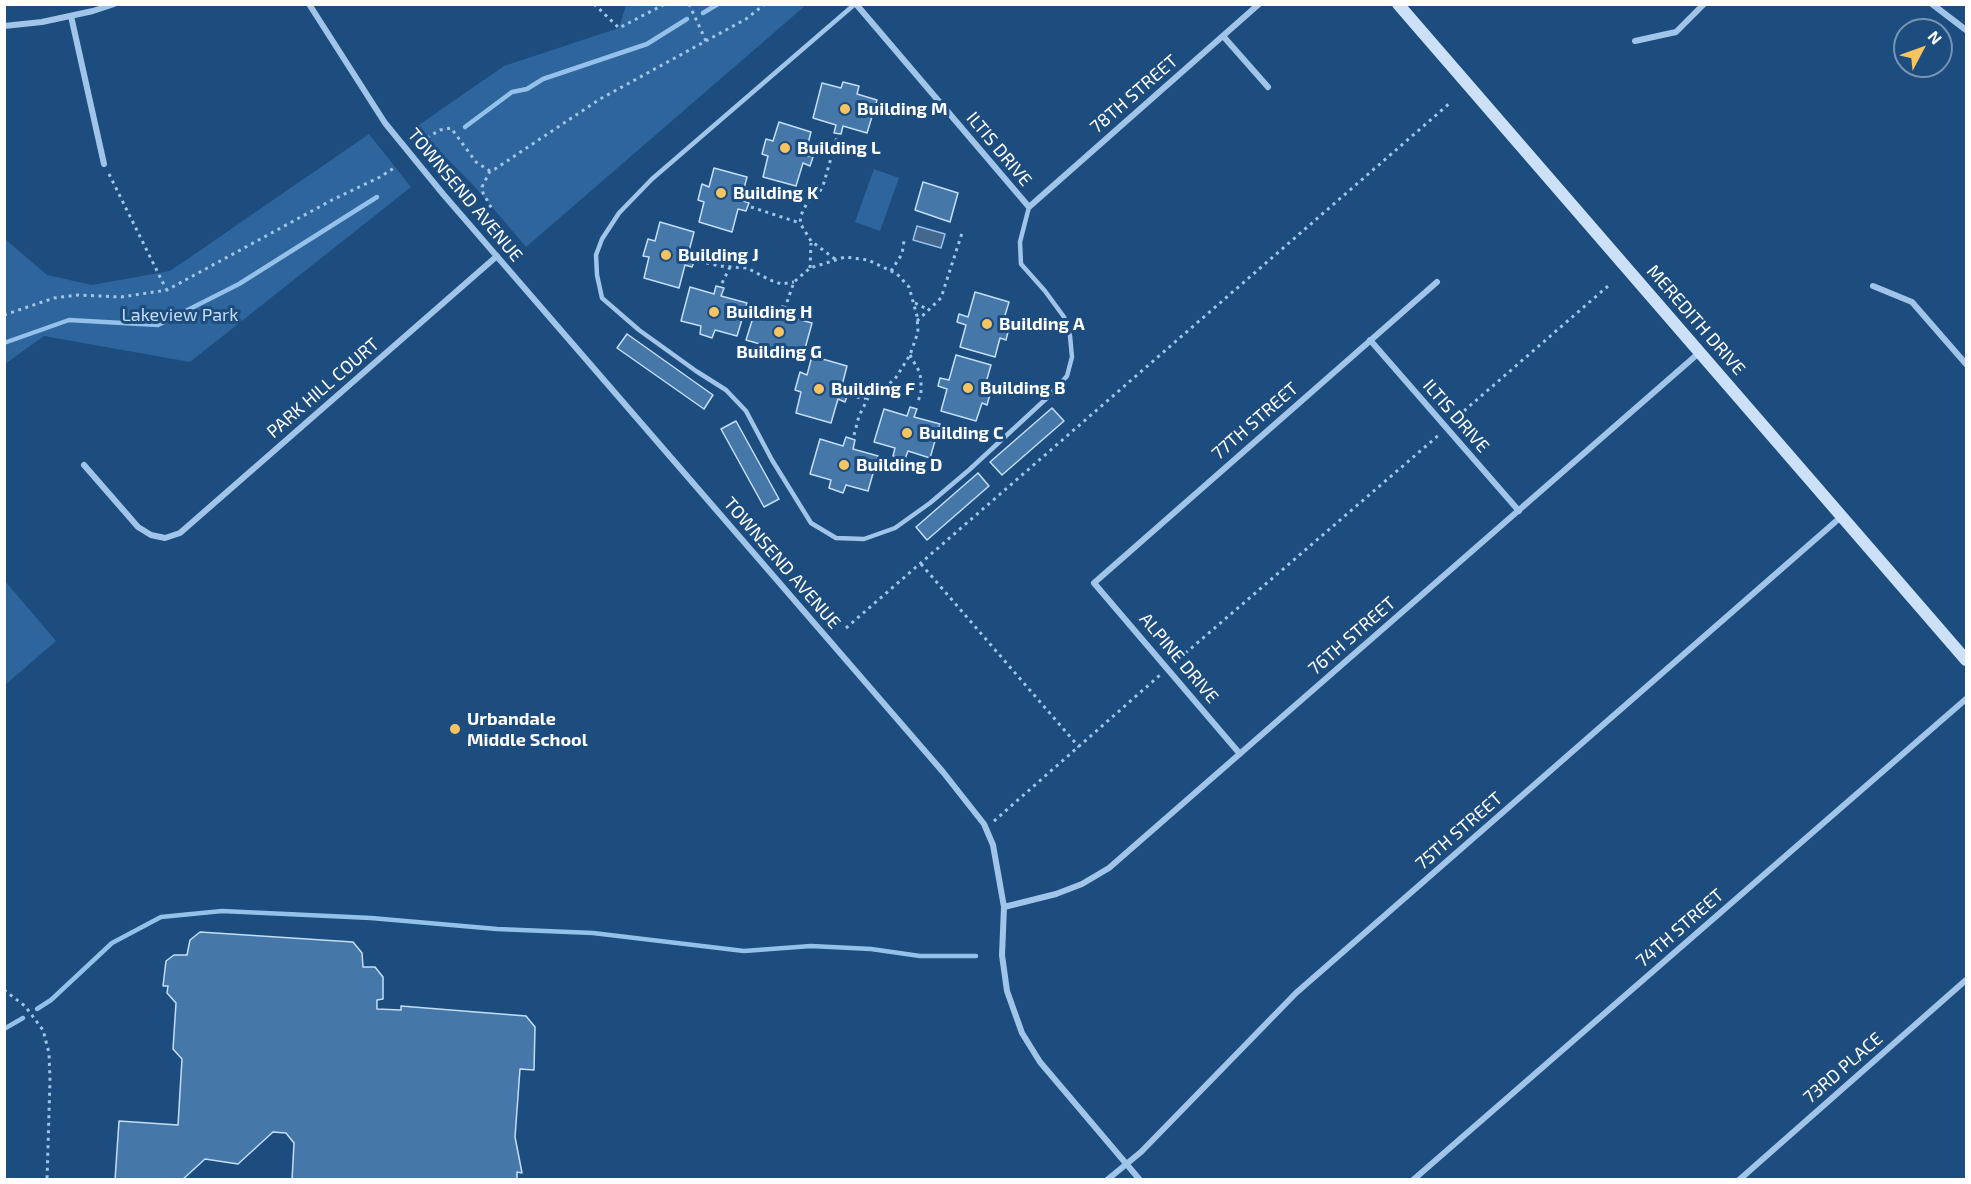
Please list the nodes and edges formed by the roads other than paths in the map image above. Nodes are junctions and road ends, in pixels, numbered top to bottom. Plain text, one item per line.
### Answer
1 (114, 4) edge
2 (309, 4) edge
3 (855, 4) edge
4 (1259, 4) edge
5 (1398, 4) edge
6 (1704, 4) edge
7 (1932, 4) edge
8 (71, 16) junction
9 (4, 26) edge
10 (1966, 30) edge
11 (1223, 36) junction
12 (1635, 41) dead end
13 (1268, 87) dead end
14 (104, 164) road end
15 (1029, 207) junction
16 (497, 256) junction
17 (1437, 282) dead end
18 (1873, 286) dead end
19 (1370, 340) junction
20 (1700, 352) junction
21 (1966, 362) edge
22 (84, 465) dead end
23 (1519, 511) junction
24 (1842, 516) junction
25 (1094, 582) joint
26 (1966, 660) edge
27 (1966, 699) edge
28 (1240, 754) junction
29 (1004, 907) junction
30 (1966, 980) edge
31 (1126, 1164) junction
32 (1107, 1179) edge
33 (1140, 1179) edge
34 (1413, 1179) edge
35 (1738, 1179) edge

1 - 8 street
2 - 16 street, TOWNSEND AVENUE
3 - 15 street, ILTIS DRIVE
3 - 15 lane
4 - 11 street, 78TH STREET
5 - 20 main road, MEREDITH DRIVE
6 - 12 street
7 - 10 street
8 - 9 street
8 - 14 street
11 - 13 street
11 - 15 street, 78TH STREET
16 - 22 street, PARK HILL COURT
16 - 29 street, TOWNSEND AVENUE
17 - 19 street, 77TH STREET
18 - 21 street
19 - 23 street, ILTIS DRIVE
19 - 25 street, 77TH STREET
20 - 23 street, 76TH STREET
20 - 24 main road, MEREDITH DRIVE
23 - 28 street, 76TH STREET
24 - 26 main road, MEREDITH DRIVE
24 - 31 street, 75TH STREET
25 - 28 street, ALPINE DRIVE
27 - 34 street, 74TH STREET
28 - 29 street, 76TH STREET
29 - 31 street, TOWNSEND AVENUE
30 - 35 street, 73RD PLACE
31 - 32 street, 75TH STREET
31 - 33 street, TOWNSEND AVENUE

